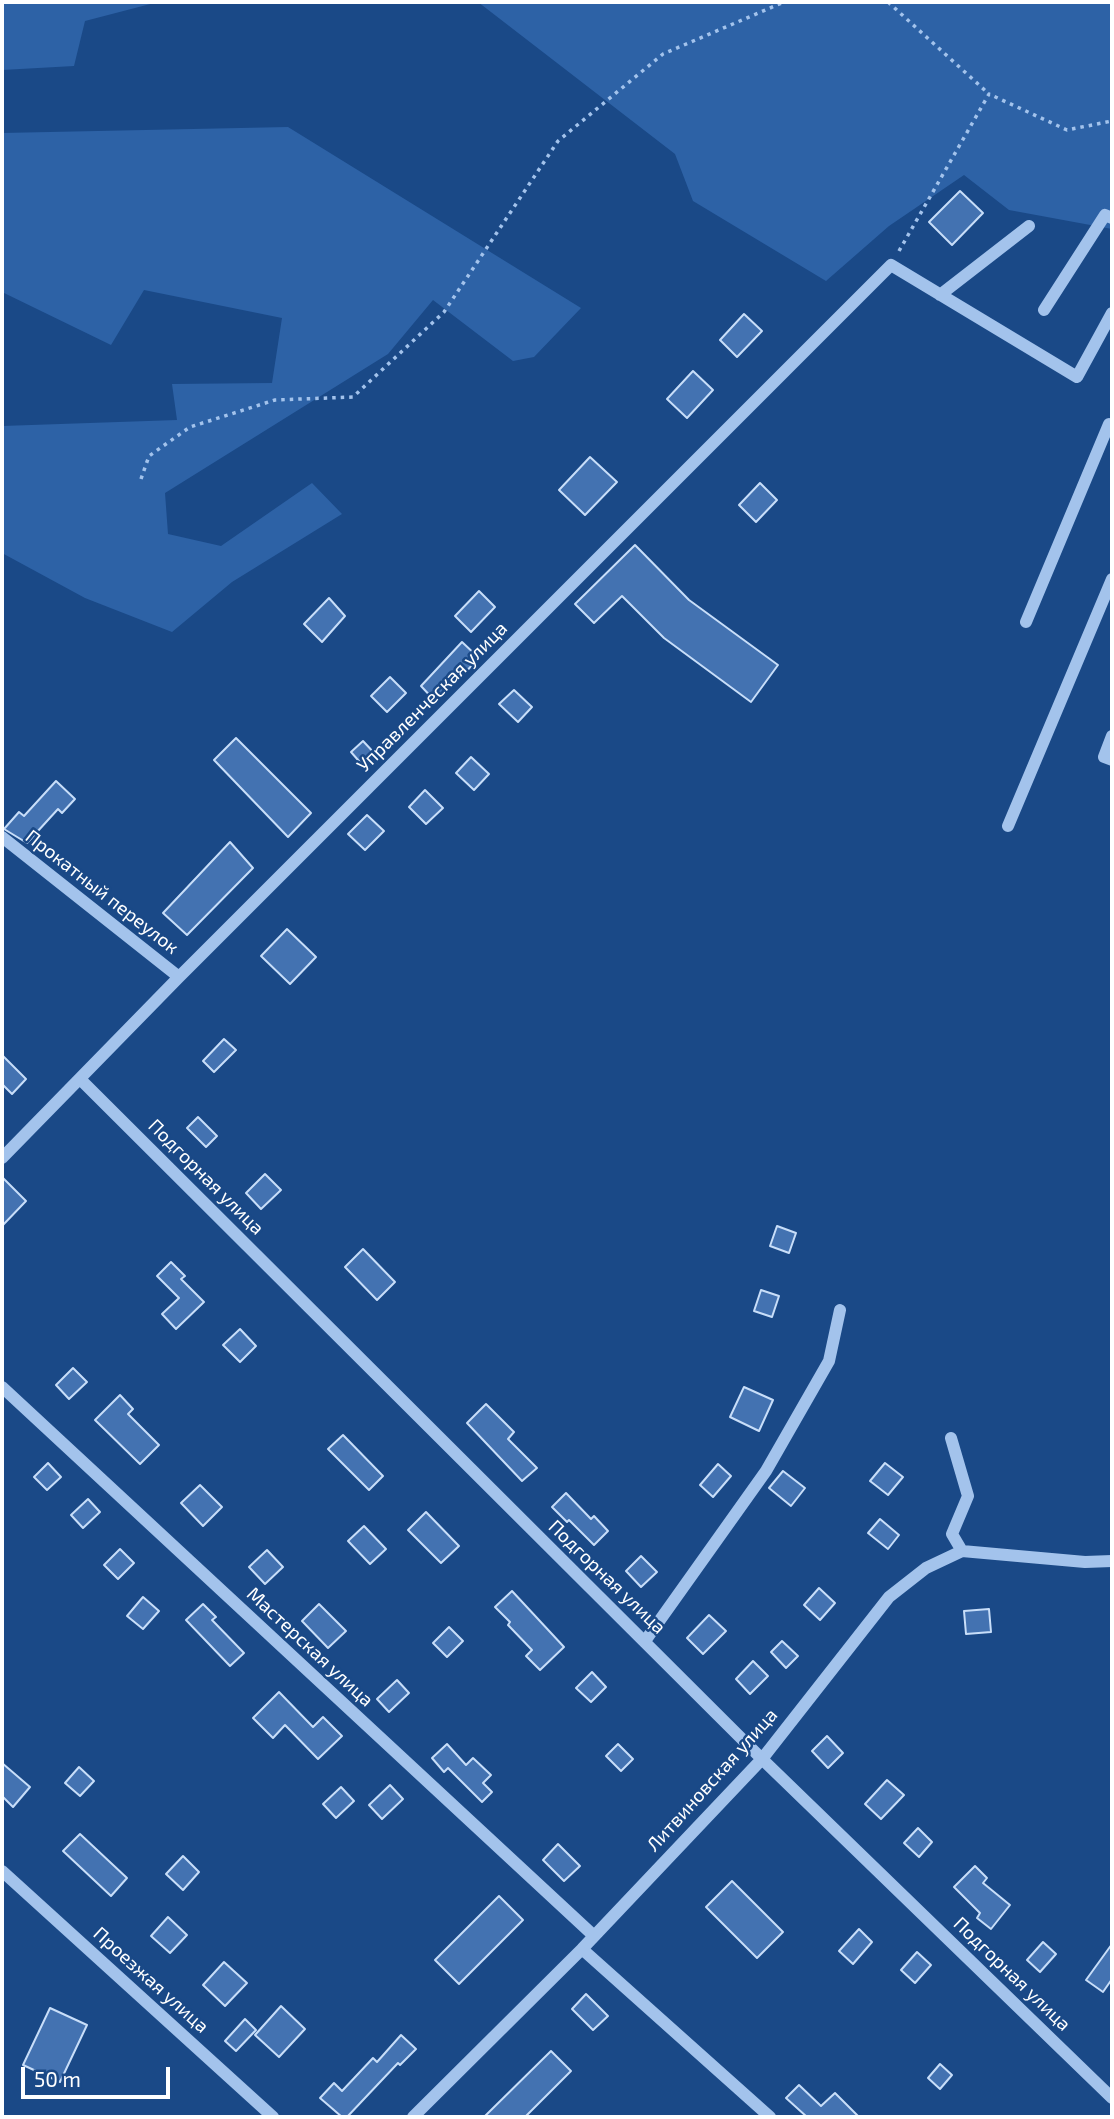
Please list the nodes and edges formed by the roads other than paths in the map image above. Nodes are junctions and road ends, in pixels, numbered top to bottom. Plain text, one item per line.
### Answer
1 (1112, 218) edge
2 (1029, 226) dead end
3 (940, 295) junction
4 (1044, 310) dead end
5 (1112, 313) edge
6 (1111, 422) edge
7 (1112, 579) edge
8 (1026, 622) dead end
9 (1112, 736) edge
10 (1112, 760) edge
11 (1008, 826) dead end
12 (2, 837) edge
13 (179, 977) junction
14 (80, 1079) junction
15 (2, 1158) edge
16 (840, 1310) dead end
17 (2, 1387) edge
18 (951, 1438) dead end
19 (961, 1551) junction
20 (1112, 1561) edge
21 (645, 1641) junction
22 (762, 1759) junction
23 (2, 1871) edge
24 (593, 1936) junction
25 (582, 1948) junction
26 (1112, 2098) edge
27 (274, 2117) edge
28 (413, 2117) edge
29 (770, 2117) edge

1 - 4 street
2 - 3 street
3 - 5 street
3 - 13 street, Управленческая улица
6 - 8 street
7 - 11 street
9 - 10 street
12 - 13 street, Прокатный переулок
13 - 14 street, Управленческая улица
14 - 15 street, Управленческая улица
14 - 21 street, Подгорная улица
16 - 21 street
17 - 24 street, Мастерская улица
18 - 19 street
19 - 20 street
19 - 22 street, Литвиновская улица
21 - 22 street, Подгорная улица
22 - 24 street, Литвиновская улица
22 - 26 street, Подгорная улица
23 - 27 street, Проезжая улица
24 - 25 street, Литвиновская улица
25 - 28 street, Литвиновская улица
25 - 29 street

